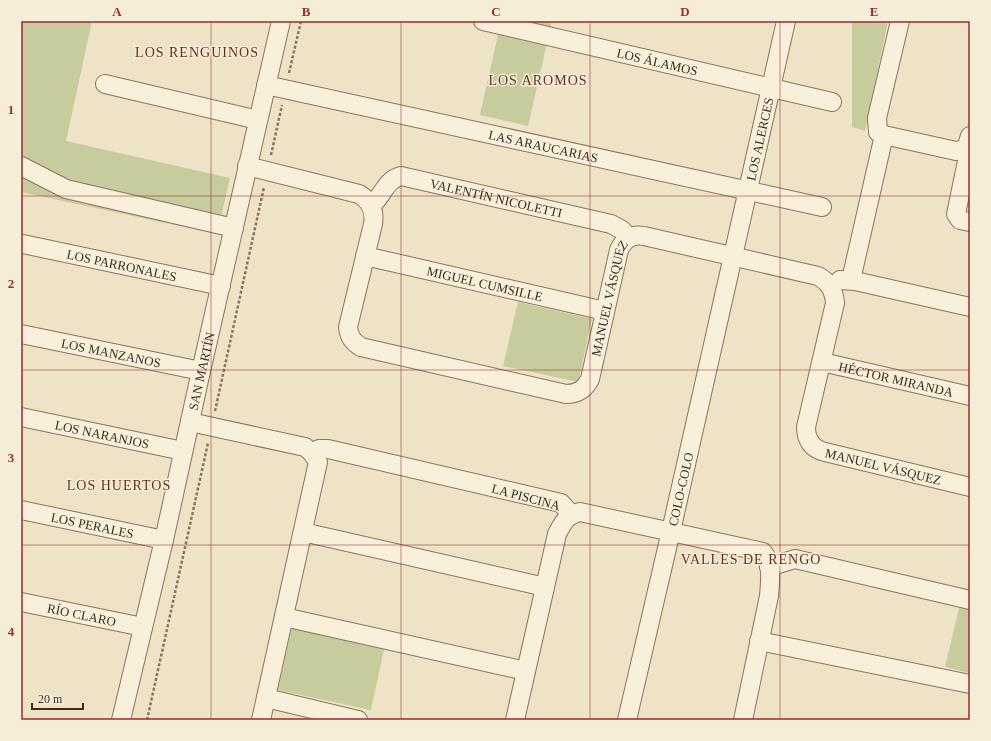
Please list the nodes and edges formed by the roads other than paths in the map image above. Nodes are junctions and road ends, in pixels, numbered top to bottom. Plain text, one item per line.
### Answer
1 (280, 21) edge
2 (484, 21) edge
3 (786, 21) edge
4 (900, 21) edge
5 (105, 84) dead end
6 (266, 85) junction
7 (771, 87) junction
8 (832, 102) dead end
9 (258, 120) junction
10 (884, 135) junction
11 (968, 142) edge
12 (21, 166) edge
13 (247, 166) junction
14 (748, 191) junction
15 (371, 206) junction
16 (822, 207) dead end
17 (970, 222) edge
18 (234, 228) junction
19 (628, 238) junction
20 (23, 244) dead end
21 (365, 256) junction
22 (733, 258) junction
23 (851, 280) junction
24 (828, 283) junction
25 (221, 286) junction
26 (970, 307) edge
27 (605, 311) junction
28 (21, 334) edge
29 (822, 362) junction
30 (201, 371) junction
31 (970, 396) edge
32 (21, 417) edge
33 (190, 422) junction
34 (184, 451) junction
35 (312, 453) junction
36 (970, 487) edge
37 (21, 510) edge
38 (571, 514) junction
39 (672, 531) junction
40 (303, 532) junction
41 (164, 540) junction
42 (769, 567) junction
43 (545, 587) junction
44 (970, 600) edge
45 (21, 602) edge
46 (284, 617) junction
47 (143, 627) junction
48 (759, 641) junction
49 (526, 671) junction
50 (970, 684) edge
51 (266, 698) junction
52 (121, 720) edge
53 (261, 720) edge
54 (358, 720) edge
55 (515, 720) edge
56 (627, 720) edge
57 (743, 720) edge

1 - 6 street, SAN MARTÍN
2 - 7 street, LOS ÁLAMOS
3 - 7 street, LOS ALERCES
4 - 10 street
5 - 9 street
6 - 9 street, SAN MARTÍN
6 - 14 street, LAS ARAUCARIAS
7 - 8 street, LOS ÁLAMOS
7 - 14 street, LOS ALERCES
9 - 13 street, SAN MARTÍN
10 - 11 street
10 - 23 street
11 - 17 street
12 - 18 street
13 - 15 street
13 - 18 street, SAN MARTÍN
14 - 16 street, LAS ARAUCARIAS
14 - 22 street, LOS ALERCES
15 - 19 street, VALENTÍN NICOLETTI
15 - 21 street, MANUEL VÁSQUEZ
18 - 25 street, SAN MARTÍN
19 - 22 street, MANUEL VÁSQUEZ
19 - 27 street, MANUEL VÁSQUEZ
20 - 25 street, LOS PARRONALES
21 - 27 street, MIGUEL CUMSILLE
21 - 27 street, MANUEL VÁSQUEZ
22 - 24 street, MANUEL VÁSQUEZ
22 - 39 street, COLO-COLO
23 - 24 street
23 - 26 street
24 - 29 street, MANUEL VÁSQUEZ
25 - 30 street, SAN MARTÍN
28 - 30 street, LOS MANZANOS
29 - 31 street, HÉCTOR MIRANDA
29 - 36 street, MANUEL VÁSQUEZ
30 - 33 street, SAN MARTÍN
32 - 34 street, LOS NARANJOS
33 - 34 street, SAN MARTÍN
33 - 35 street
34 - 41 street, SAN MARTÍN
35 - 38 street, LA PISCINA
35 - 40 street
37 - 41 street, LOS PERALES
38 - 39 street, LA PISCINA
38 - 43 street
39 - 42 street, LA PISCINA
39 - 56 street, COLO-COLO
40 - 43 street
40 - 46 street
41 - 47 street, SAN MARTÍN
42 - 44 street
42 - 48 street
43 - 49 street
45 - 47 street, RÍO CLARO
46 - 49 street
46 - 51 street
47 - 52 street, SAN MARTÍN
48 - 50 street
48 - 57 street
49 - 55 street
51 - 53 street
51 - 54 street

